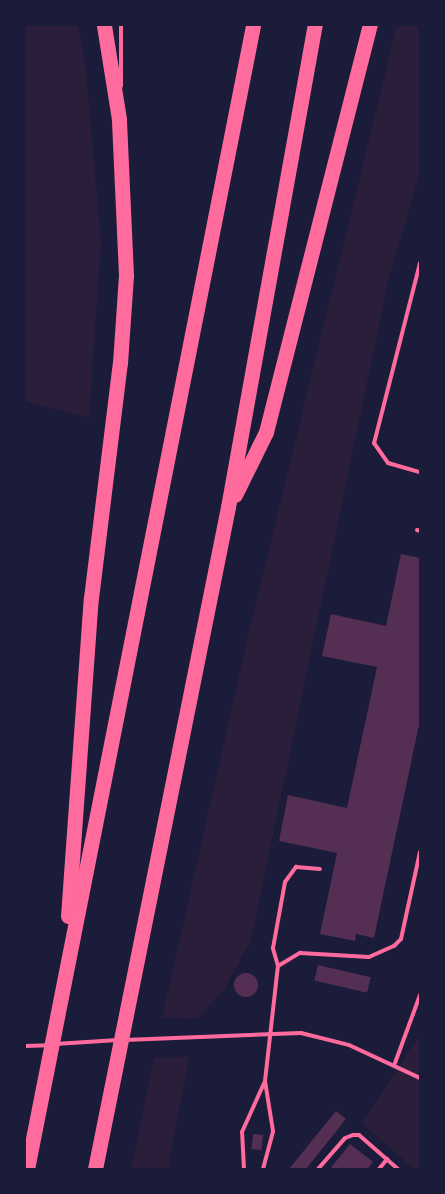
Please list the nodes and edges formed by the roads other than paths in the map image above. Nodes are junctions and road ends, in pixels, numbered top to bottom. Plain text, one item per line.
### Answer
1 (104, 25) edge
2 (121, 25) edge
3 (253, 25) edge
4 (315, 25) edge
5 (370, 25) edge
6 (119, 119) junction
7 (420, 263) edge
8 (420, 472) edge
9 (228, 507) junction
10 (420, 852) edge
11 (320, 869) dead end
12 (278, 966) junction
13 (64, 980) junction
14 (420, 995) edge
15 (270, 1032) junction
16 (25, 1046) edge
17 (395, 1063) junction
18 (420, 1078) edge
19 (265, 1081) junction
20 (387, 1159) junction
21 (27, 1169) edge
22 (94, 1169) edge
23 (244, 1169) edge
24 (263, 1169) edge
25 (318, 1169) edge
26 (379, 1169) edge
27 (398, 1169) edge

1 - 6 highway
2 - 6 lane
3 - 13 highway
4 - 9 highway
5 - 9 highway
6 - 13 highway
7 - 8 lane
9 - 22 highway
10 - 12 lane
11 - 12 lane
12 - 15 lane
13 - 21 highway
14 - 17 lane
15 - 16 lane
15 - 17 lane
15 - 19 lane
17 - 18 lane
19 - 23 lane
19 - 24 lane
20 - 25 lane
20 - 26 lane
20 - 27 lane

